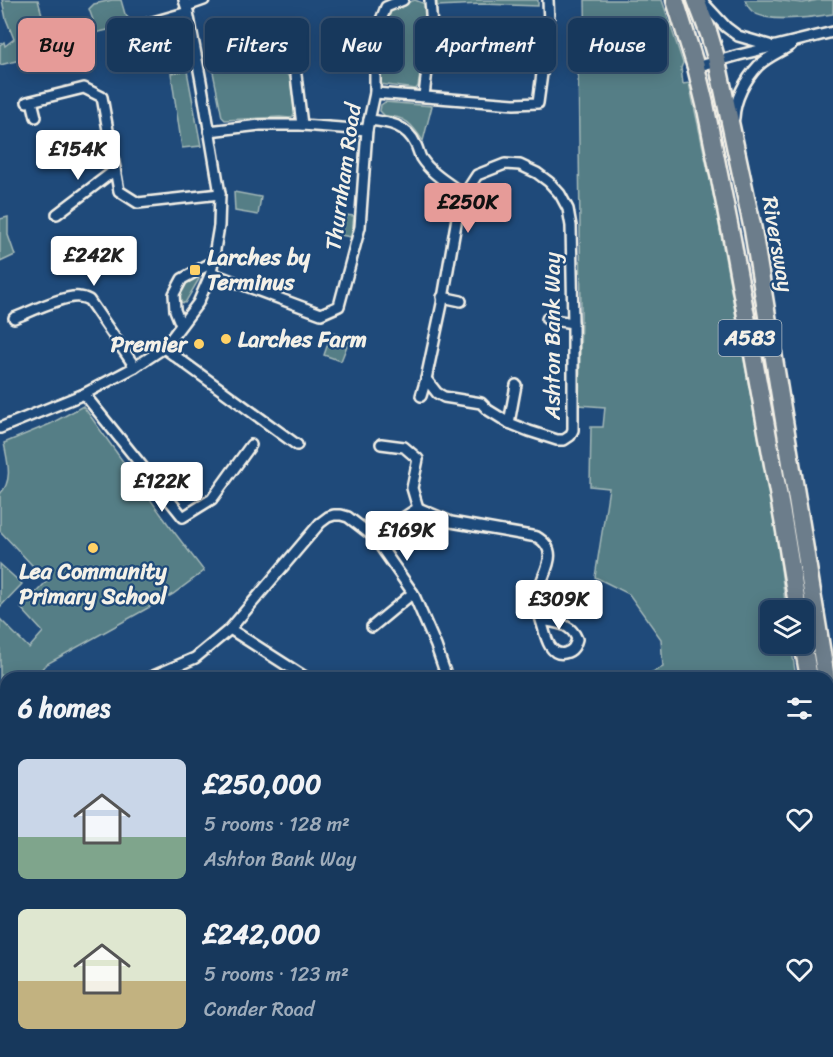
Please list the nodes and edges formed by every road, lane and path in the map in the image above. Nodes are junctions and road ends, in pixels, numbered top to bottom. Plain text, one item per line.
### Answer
1 (204, 0) edge
2 (403, 0) edge
3 (430, 0) edge
4 (548, 0) edge
5 (675, 0) edge
6 (696, 0) edge
7 (701, 0) edge
8 (186, 6) edge
9 (159, 18) edge
10 (833, 32) edge
11 (798, 41) junction
12 (773, 46) junction
13 (708, 64) junction
14 (295, 72) edge
15 (375, 93) junction
16 (424, 96) junction
17 (36, 117) dead end
18 (302, 125) junction
19 (368, 125) junction
20 (209, 130) junction
21 (733, 133) junction
22 (115, 170) junction
23 (220, 194) junction
24 (464, 195) junction
25 (57, 214) dead end
26 (213, 262) junction
27 (211, 273) junction
28 (442, 297) junction
29 (462, 301) dead end
30 (14, 318) dead end
31 (547, 319) dead end
32 (573, 323) junction
33 (181, 325) junction
34 (164, 348) junction
35 (135, 367) junction
36 (426, 379) junction
37 (516, 385) dead end
38 (84, 394) junction
39 (421, 396) dead end
40 (509, 423) junction
41 (0, 428) edge
42 (381, 444) dead end
43 (251, 445) dead end
44 (297, 446) dead end
45 (418, 508) junction
46 (374, 537) junction
47 (413, 593) junction
48 (796, 600) edge
49 (541, 621) dead end
50 (372, 627) dead end
51 (230, 629) junction
52 (805, 654) edge
53 (163, 672) edge
54 (297, 672) edge
55 (445, 672) edge
56 (808, 672) edge
57 (825, 672) edge

1 - 8 street
2 - 15 street, Thurnham Road
3 - 16 street
4 - 16 street
5 - 13 highway, Riversway / A583
6 - 13 highway, Riversway / A583
7 - 12 street
8 - 9 street
8 - 20 street
10 - 11 street
11 - 12 street
11 - 21 street
12 - 13 street
13 - 21 highway, Riversway / A583
13 - 48 highway, Riversway / A583
14 - 18 street
15 - 16 street
15 - 19 street, Thurnham Road
17 - 22 street
18 - 19 street
18 - 20 street
19 - 24 street
19 - 27 street, Thurnham Road
20 - 23 street
21 - 57 highway, Riversway / A583
22 - 23 street
22 - 25 street
23 - 26 street
24 - 28 street, Ashton Bank Way
24 - 32 street, Ashton Bank Way
26 - 27 street
26 - 33 street
27 - 33 street
28 - 29 street
28 - 36 street, Ashton Bank Way
30 - 35 street
31 - 32 street
32 - 40 street, Ashton Bank Way
33 - 34 street
34 - 35 street
34 - 44 street
35 - 38 street
36 - 39 street, Ashton Bank Way
36 - 40 street, Ashton Bank Way
37 - 40 street
38 - 41 street
38 - 43 street
42 - 45 street
45 - 46 street
45 - 49 street
46 - 47 street
46 - 51 street
47 - 50 street
47 - 55 street
51 - 53 street
51 - 54 street
52 - 56 highway

